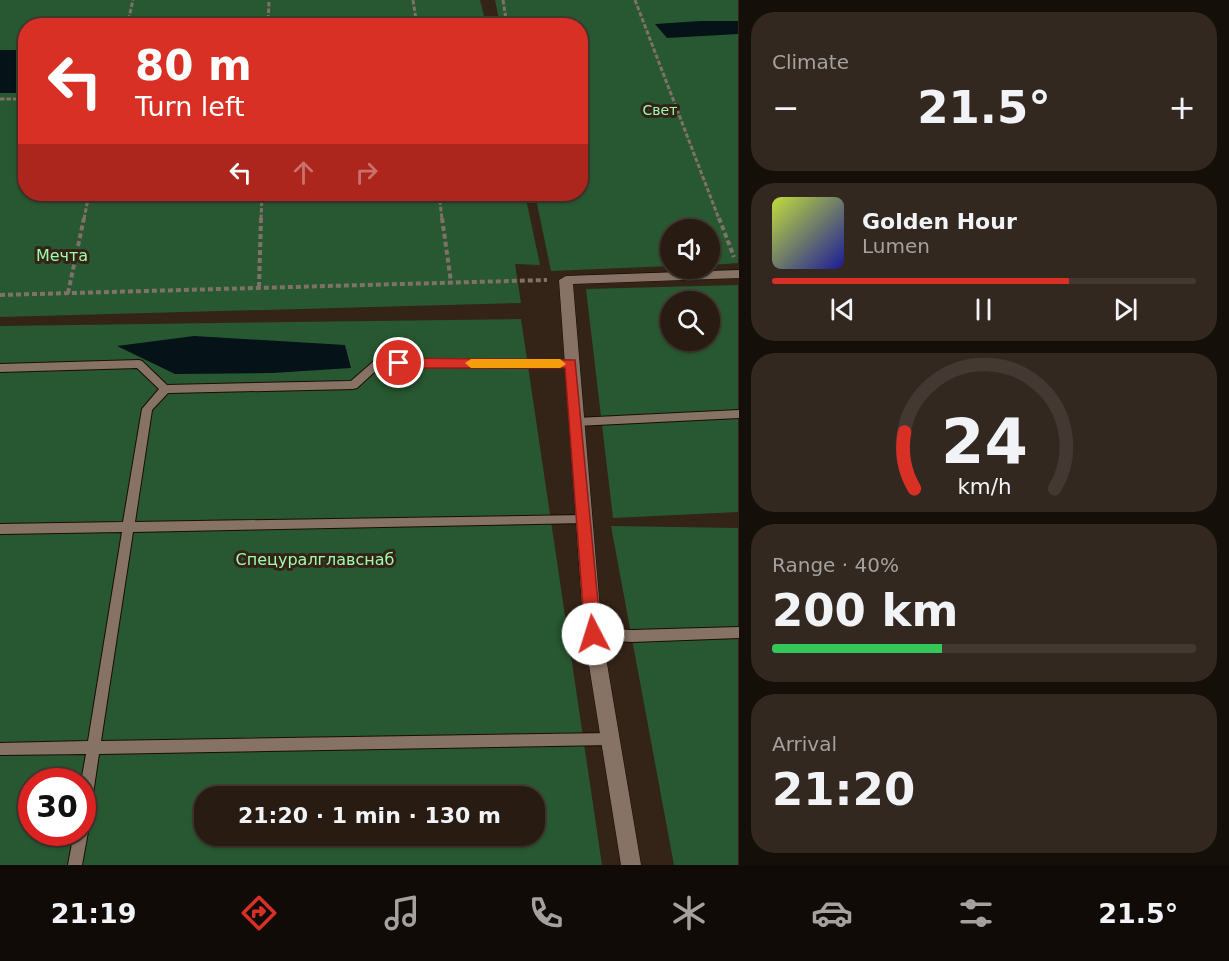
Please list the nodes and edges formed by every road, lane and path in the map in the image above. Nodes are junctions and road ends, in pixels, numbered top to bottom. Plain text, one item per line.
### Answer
1 (133, 0) edge
2 (269, 0) edge
3 (413, 0) edge
4 (503, 0) edge
5 (635, 0) edge
6 (129, 18) edge
7 (268, 18) edge
8 (416, 18) edge
9 (506, 18) edge
10 (0, 99) edge
11 (18, 99) edge
12 (88, 201) edge
13 (262, 201) edge
14 (440, 201) edge
15 (734, 259) dead end
16 (738, 274) edge
17 (566, 280) junction
18 (451, 282) junction
19 (259, 287) junction
20 (68, 292) junction
21 (0, 294) edge
22 (571, 364) junction
23 (0, 368) edge
24 (165, 389) junction
25 (738, 414) edge
26 (576, 422) junction
27 (584, 520) junction
28 (129, 528) junction
29 (0, 529) edge
30 (738, 632) edge
31 (593, 634) junction
32 (610, 739) junction
33 (94, 748) junction
34 (0, 749) edge
35 (91, 768) edge
36 (78, 846) edge
37 (75, 865) edge
38 (631, 865) edge

1 - 6 path
2 - 7 path
3 - 8 path
4 - 9 path
5 - 15 path
10 - 11 path
12 - 20 path
13 - 19 path
14 - 18 path
16 - 17 street
17 - 18 path
17 - 22 street
18 - 19 path
19 - 20 path
20 - 21 path
22 - 24 lane
22 - 26 street
23 - 24 lane
24 - 28 lane
25 - 26 lane
26 - 27 street
27 - 28 lane
27 - 31 street
28 - 29 lane
28 - 33 lane
30 - 31 lane
31 - 32 street
32 - 33 lane
32 - 38 street
33 - 34 lane
33 - 35 lane
36 - 37 lane

